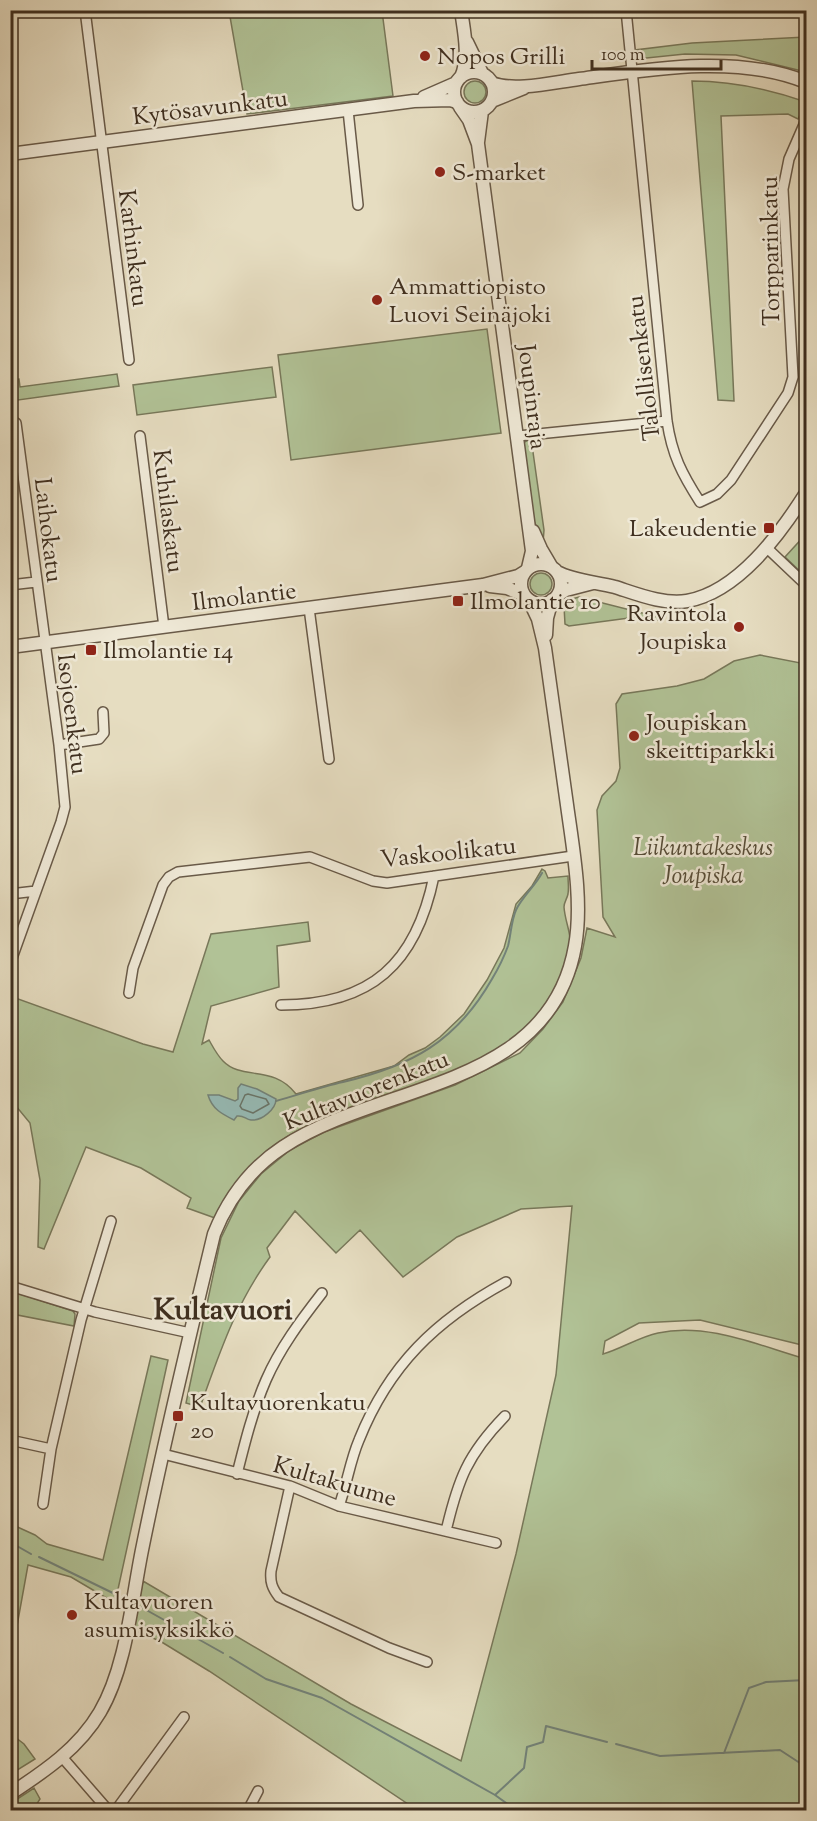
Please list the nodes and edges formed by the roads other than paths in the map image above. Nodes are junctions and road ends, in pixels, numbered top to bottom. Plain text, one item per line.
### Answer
1 (85, 10) edge
2 (461, 10) edge
3 (626, 10) edge
4 (465, 39) junction
5 (632, 71) junction
6 (482, 73) junction
7 (458, 80) junction
8 (807, 82) edge
9 (492, 83) junction
10 (531, 86) junction
11 (414, 101) junction
12 (492, 101) junction
13 (459, 105) junction
14 (348, 110) junction
15 (482, 111) junction
16 (807, 120) edge
17 (102, 142) junction
18 (478, 144) junction
19 (10, 154) edge
20 (358, 205) dead end
21 (792, 349) joint
22 (129, 360) dead end
23 (667, 421) junction
24 (16, 423) dead end
25 (140, 436) dead end
26 (518, 436) junction
27 (807, 493) edge
28 (527, 513) junction
29 (766, 547) junction
30 (527, 569) junction
31 (554, 569) junction
32 (36, 582) junction
33 (597, 582) junction
34 (10, 585) edge
35 (483, 585) junction
36 (807, 585) edge
37 (527, 598) junction
38 (555, 598) junction
39 (309, 608) junction
40 (164, 627) junction
41 (44, 643) junction
42 (10, 647) edge
43 (545, 648) junction
44 (103, 712) dead end
45 (59, 745) junction
46 (329, 759) dead end
47 (573, 856) junction
48 (434, 876) junction
49 (36, 891) junction
50 (10, 894) edge
51 (11, 961) edge
52 (129, 993) dead end
53 (280, 1005) dead end
54 (111, 1221) dead end
55 (506, 1282) dead end
56 (10, 1286) edge
57 (322, 1293) dead end
58 (84, 1308) junction
59 (190, 1333) junction
60 (505, 1416) dead end
61 (10, 1440) edge
62 (51, 1449) junction
63 (163, 1454) junction
64 (237, 1474) junction
65 (290, 1486) junction
66 (43, 1504) dead end
67 (339, 1506) junction
68 (446, 1531) junction
69 (496, 1543) dead end
70 (427, 1662) dead end
71 (184, 1717) dead end
72 (62, 1757) junction
73 (258, 1791) dead end
74 (10, 1794) edge
75 (108, 1810) edge
76 (116, 1810) edge
77 (248, 1810) edge

1 - 17 street, Karhinkatu
2 - 4 street
3 - 5 street, Talollisenkatu
4 - 6 street
4 - 7 street
5 - 8 street
5 - 10 street
5 - 23 street, Talollisenkatu
6 - 7 street
6 - 9 street
7 - 11 street, Kytösavunkatu
7 - 13 street
9 - 10 street
9 - 12 street
10 - 12 street
11 - 13 street, Kytösavunkatu
11 - 14 street, Kytösavunkatu
12 - 15 street
13 - 15 street
13 - 18 street, Joupinraja
14 - 17 street, Kytösavunkatu
14 - 20 street
15 - 18 street, Joupinraja
16 - 21 street, Torpparinkatu
17 - 19 street, Kytösavunkatu
17 - 22 street, Karhinkatu
18 - 26 street, Joupinraja
21 - 23 street, Talollisenkatu
23 - 26 street
24 - 32 street, Laihokatu
25 - 40 street, Kuhilaskatu
26 - 28 street, Joupinraja
27 - 29 street
28 - 30 street, Joupinraja
28 - 31 street, Joupinraja
29 - 33 street
29 - 36 street
30 - 31 street
30 - 35 street, Ilmolantie
30 - 37 street
31 - 33 street
31 - 38 street
32 - 34 street
32 - 41 street, Laihokatu
33 - 38 street
35 - 37 street, Ilmolantie
35 - 39 street, Ilmolantie
37 - 38 street
37 - 43 street, Kultavuorenkatu
38 - 43 street, Kultavuorenkatu
39 - 40 street, Ilmolantie
39 - 46 street
40 - 41 street, Ilmolantie
41 - 42 street, Ilmolantie
41 - 45 street, Isojoenkatu
43 - 47 street, Kultavuorenkatu
44 - 45 street
45 - 49 street, Isojoenkatu
47 - 48 street, Vaskoolikatu
47 - 59 street, Kultavuorenkatu
48 - 52 street, Vaskoolikatu
48 - 53 street
49 - 50 street
49 - 51 street, Isojoenkatu
54 - 58 street
55 - 67 street
56 - 58 street
57 - 64 street
58 - 59 street
58 - 62 street
59 - 63 street, Kultavuorenkatu
60 - 68 street
61 - 62 street
62 - 66 street
63 - 64 street, Kultakuume
63 - 72 street, Kultavuorenkatu
64 - 65 street, Kultakuume
65 - 67 street, Kultakuume
65 - 70 street
67 - 68 street, Kultakuume
68 - 69 street, Kultakuume
71 - 76 street
72 - 74 street, Kultavuorenkatu
72 - 75 street
73 - 77 street

